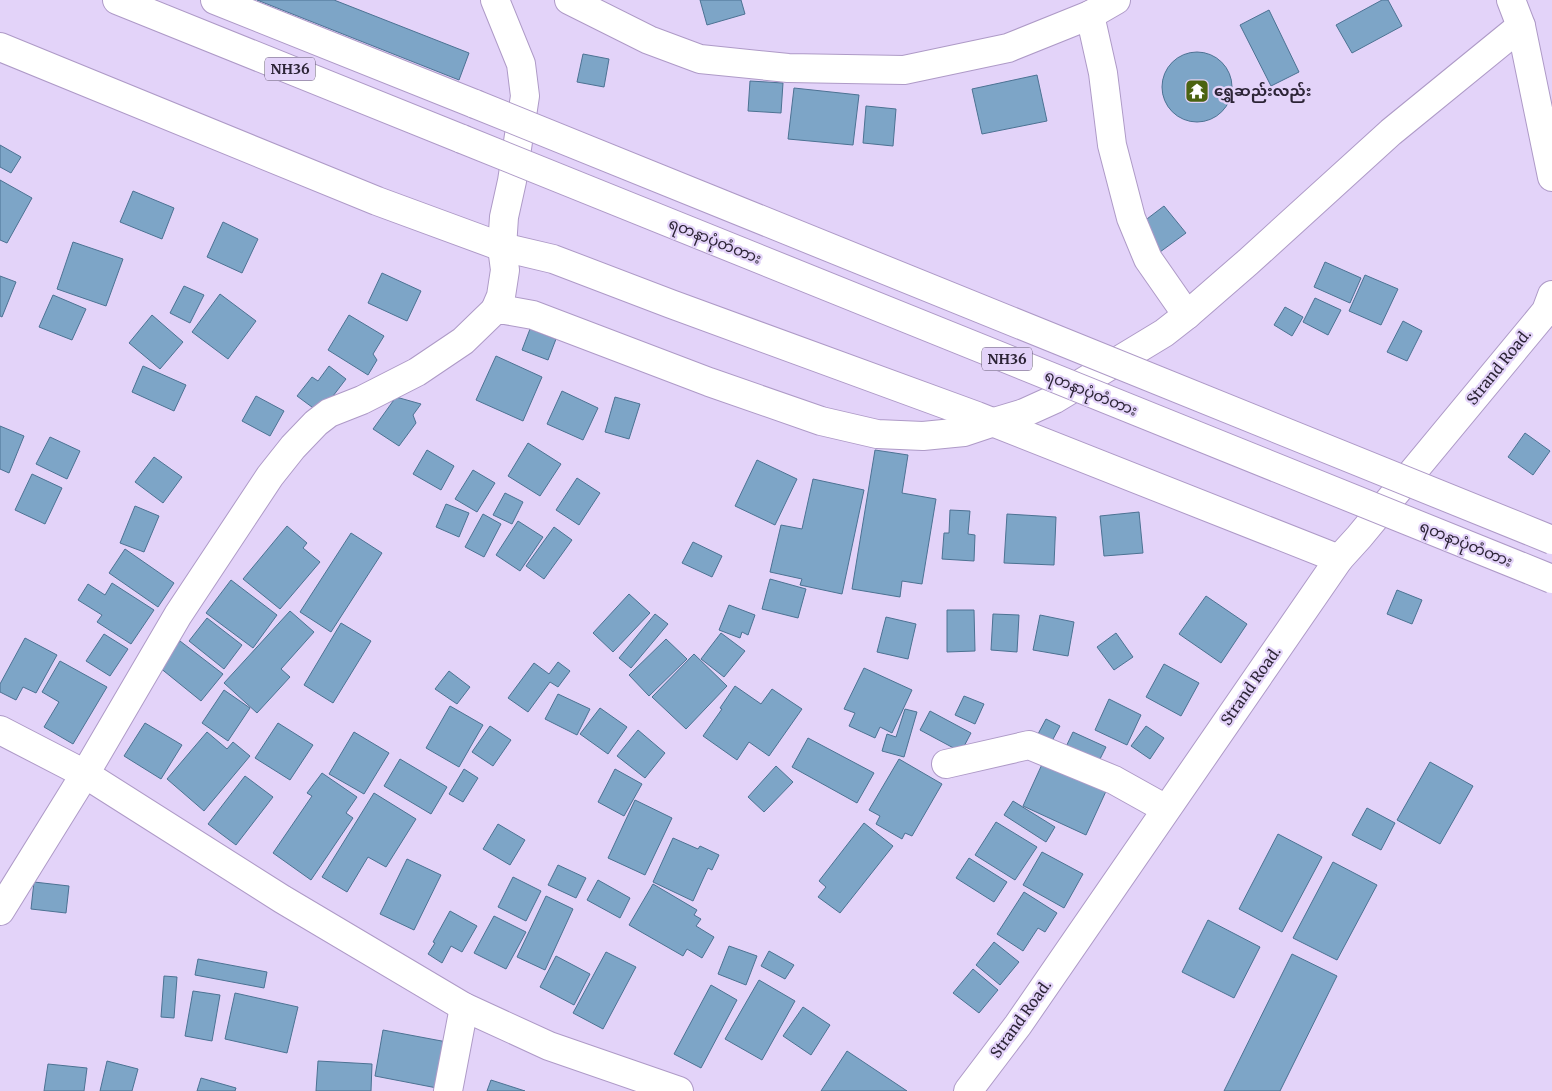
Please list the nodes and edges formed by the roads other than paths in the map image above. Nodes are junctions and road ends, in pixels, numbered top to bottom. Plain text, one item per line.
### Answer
1 (117, 0) edge
2 (215, 0) edge
3 (495, 0) edge
4 (569, 0) edge
5 (1116, 0) edge
6 (1510, 0) edge
7 (1090, 15) junction
8 (1521, 26) junction
9 (0, 47) edge
10 (1552, 177) edge
11 (502, 247) junction
12 (1552, 295) edge
13 (495, 310) junction
14 (1187, 315) junction
15 (991, 422) junction
16 (1552, 540) edge
17 (1339, 559) junction
18 (1552, 579) edge
19 (0, 730) edge
20 (946, 764) dead end
21 (85, 774) junction
22 (1166, 809) junction
23 (0, 911) edge
24 (464, 1006) junction
25 (448, 1091) edge
26 (679, 1091) edge
27 (968, 1091) edge

1 - 18 main road, ရတနာပုံတံတား / NH36, bridge
2 - 16 main road, NH36, bridge
3 - 11 main road
4 - 7 main road
5 - 7 main road
6 - 8 main road
7 - 14 main road
8 - 10 main road
8 - 14 main road
9 - 11 main road
11 - 13 main road
11 - 15 main road
12 - 17 main road, Strand Road.
13 - 15 main road
13 - 21 main road
14 - 15 main road
15 - 17 main road
17 - 22 main road, Strand Road.
19 - 21 main road
20 - 22 main road
21 - 23 main road
21 - 24 main road
22 - 27 main road, Strand Road.
24 - 25 main road
24 - 26 main road

